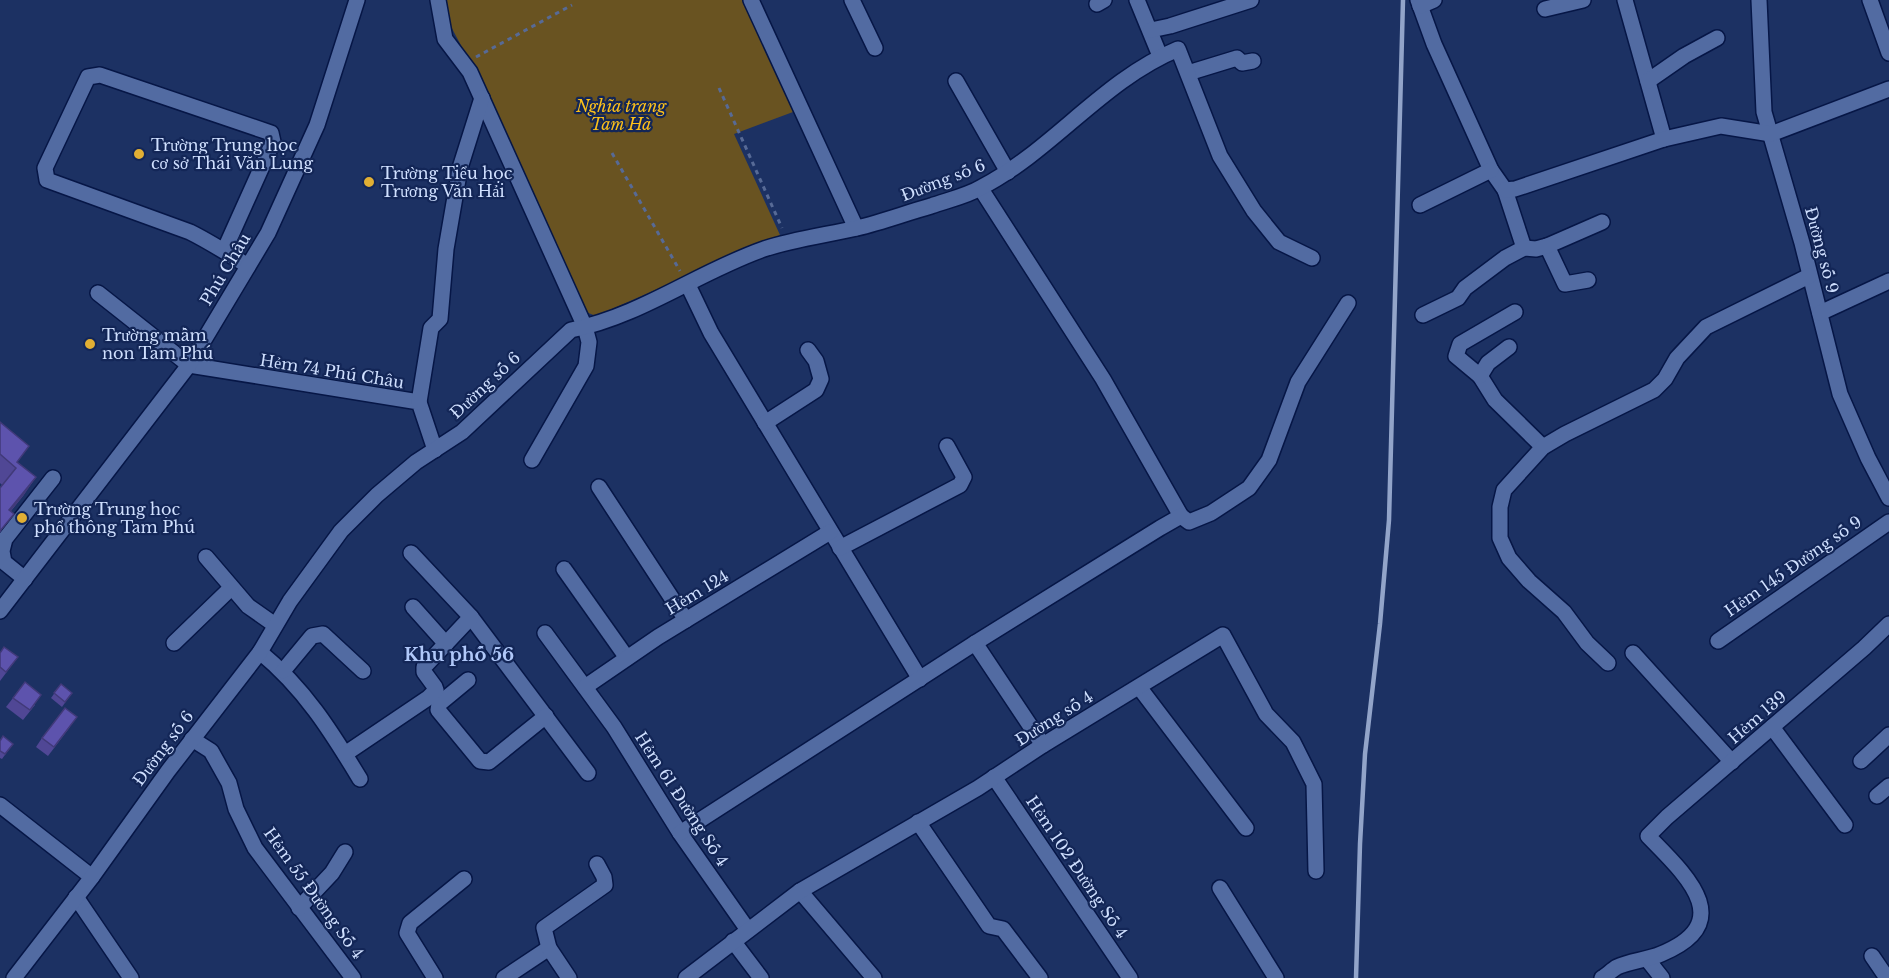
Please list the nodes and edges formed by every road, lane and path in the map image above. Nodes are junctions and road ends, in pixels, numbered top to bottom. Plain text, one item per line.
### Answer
1 (357, 0) edge
2 (438, 0) edge
3 (751, 0) edge
4 (852, 0) edge
5 (1137, 0) edge
6 (1251, 0) edge
7 (1583, 0) edge
8 (1625, 0) edge
9 (1759, 0) edge
10 (1870, 0) edge
11 (1424, 2) edge
12 (572, 5) dead end
13 (1545, 9) dead end
14 (1151, 30) junction
15 (1717, 38) dead end
16 (875, 48) dead end
17 (1889, 53) edge
18 (1161, 56) junction
19 (1253, 61) dead end
20 (464, 64) junction
21 (1188, 73) junction
22 (956, 81) dead end
23 (1648, 81) junction
24 (719, 88) dead end
25 (1889, 89) edge
26 (482, 98) junction
27 (1771, 134) junction
28 (1664, 139) junction
29 (612, 153) dead end
30 (1491, 170) junction
31 (1008, 172) junction
32 (981, 189) junction
33 (1505, 190) junction
34 (1420, 205) dead end
35 (1602, 222) dead end
36 (856, 228) junction
37 (789, 243) junction
38 (1547, 246) junction
39 (1524, 248) junction
40 (224, 251) junction
41 (1312, 258) dead end
42 (248, 266) junction
43 (1809, 276) junction
44 (1588, 280) dead end
45 (1889, 281) edge
46 (688, 285) junction
47 (98, 293) dead end
48 (1348, 303) dead end
49 (1515, 312) dead end
50 (1820, 313) junction
51 (1423, 315) dead end
52 (585, 327) junction
53 (1509, 347) dead end
54 (808, 350) dead end
55 (189, 365) junction
56 (1480, 376) junction
57 (419, 402) junction
58 (765, 423) junction
59 (947, 446) dead end
60 (1543, 447) junction
61 (435, 450) junction
62 (532, 460) dead end
63 (53, 478) dead end
64 (599, 487) dead end
65 (1889, 498) edge
66 (1181, 516) junction
67 (1889, 522) edge
68 (830, 532) junction
69 (840, 548) junction
70 (411, 554) dead end
71 (206, 557) dead end
72 (564, 569) dead end
73 (25, 579) junction
74 (231, 588) junction
75 (413, 607) dead end
76 (0, 611) edge
77 (471, 617) junction
78 (686, 620) junction
79 (1889, 624) edge
80 (275, 626) junction
81 (545, 633) dead end
82 (1718, 641) dead end
83 (174, 643) dead end
84 (446, 644) junction
85 (975, 644) junction
86 (260, 652) junction
87 (1633, 653) dead end
88 (627, 658) junction
89 (1608, 663) dead end
90 (283, 671) junction
91 (363, 672) dead end
92 (920, 679) junction
93 (468, 681) dead end
94 (585, 687) junction
95 (1139, 687) junction
96 (546, 717) junction
97 (1772, 727) junction
98 (1889, 735) edge
99 (192, 739) junction
100 (1042, 745) junction
101 (345, 754) junction
102 (1861, 761) dead end
103 (1732, 762) junction
104 (588, 773) dead end
105 (994, 777) junction
106 (360, 779) dead end
107 (0, 805) edge
108 (918, 822) junction
109 (1845, 825) dead end
110 (1246, 828) dead end
111 (680, 833) junction
112 (345, 852) dead end
113 (597, 864) dead end
114 (1316, 871) dead end
115 (92, 877) junction
116 (464, 879) dead end
117 (1220, 888) dead end
118 (800, 891) junction
119 (76, 897) junction
120 (299, 908) junction
121 (748, 930) junction
122 (734, 941) junction
123 (549, 948) junction
124 (1872, 956) dead end
125 (1647, 959) junction
126 (14, 978) edge
127 (132, 978) edge
128 (353, 978) edge
129 (435, 978) edge
130 (504, 978) edge
131 (569, 978) edge
132 (686, 978) edge
133 (761, 978) edge
134 (874, 978) edge
135 (1040, 978) edge
136 (1130, 978) edge
137 (1276, 978) edge
138 (1602, 978) edge
139 (1662, 978) edge
140 (1887, 978) edge

1 - 42 street, Phú Châu
2 - 20 street
3 - 36 street
4 - 16 street
5 - 14 street
6 - 14 street
7 - 13 street
8 - 23 street
9 - 27 street, Đường số 9
10 - 17 street
11 - 30 street
12 - 20 path
14 - 18 street
15 - 23 street
18 - 21 street
18 - 31 street, Đường số 6
19 - 21 street
20 - 26 street
21 - 41 street
22 - 31 street
23 - 28 street
24 - 37 path
25 - 27 street
26 - 52 street
26 - 57 street
27 - 28 street
27 - 43 street, Đường số 9
28 - 33 street
29 - 46 path
30 - 33 street
30 - 34 street
31 - 32 street, Đường số 6
32 - 36 street, Đường số 6
32 - 66 street
33 - 39 street
35 - 38 street
36 - 37 street, Đường số 6
37 - 46 street, Đường số 6
38 - 39 street
38 - 44 street
39 - 51 street
40 - 40 street
40 - 42 street
42 - 55 street, Phú Châu
43 - 50 street, Đường số 9
43 - 60 street
45 - 50 street
46 - 52 street, Đường số 6
46 - 58 street
47 - 55 street
48 - 66 street
49 - 56 street
50 - 65 street, Đường số 9
52 - 61 street, Đường số 6
52 - 62 street
53 - 56 street
54 - 58 street
55 - 57 street, Hẻm 74 Phú Châu
55 - 73 street, Phú Châu
56 - 60 street
57 - 61 street, Hẻm 74 Phú Châu
58 - 68 street
59 - 69 street
60 - 89 street
61 - 80 street, Đường số 6
63 - 73 street
64 - 78 street
66 - 85 street
67 - 82 street, Hẻm 145 Đường số 9
68 - 69 street
68 - 78 street, Hẻm 124
69 - 92 street
70 - 77 street
71 - 74 street
72 - 88 street
73 - 76 street, Phú Châu
74 - 80 street
74 - 83 street
75 - 84 street
77 - 84 street
77 - 96 street
78 - 88 street, Hẻm 124
79 - 97 street, Hẻm 139
80 - 86 street, Đường số 6
81 - 94 street, Hẻm 61 Đường Số 4
84 - 101 street
85 - 92 street
85 - 100 street
86 - 90 street
86 - 99 street, Đường số 6
87 - 103 street
88 - 94 street, Hẻm 124
90 - 91 street
90 - 101 street
92 - 111 street
93 - 96 street
94 - 111 street, Hẻm 61 Đường Số 4
95 - 100 street, Đường số 4
95 - 110 street
95 - 114 street, Đường số 4
96 - 104 street
97 - 103 street, Hẻm 139
97 - 109 street
98 - 102 street
99 - 115 street, Đường số 6
99 - 120 street, Hẻm 55 Đường Số 4
100 - 105 street, Đường số 4
101 - 106 street
103 - 125 street, Hẻm 139
105 - 108 street, Đường số 4
105 - 136 street, Hẻm 102 Đường Số 4
107 - 115 street
108 - 118 street, Đường số 4
108 - 135 street
111 - 121 street, Hẻm 61 Đường Số 4
112 - 120 street
113 - 123 street
115 - 119 street, Đường số 6
116 - 129 street
117 - 137 street
118 - 121 street, Đường số 4
118 - 134 street
119 - 126 street, Đường số 6
119 - 127 street
120 - 128 street, Hẻm 55 Đường Số 4
121 - 122 street, Đường số 4
122 - 132 street, Đường số 4
122 - 133 street
123 - 130 street
123 - 131 street
124 - 140 street
125 - 138 street
125 - 139 street

